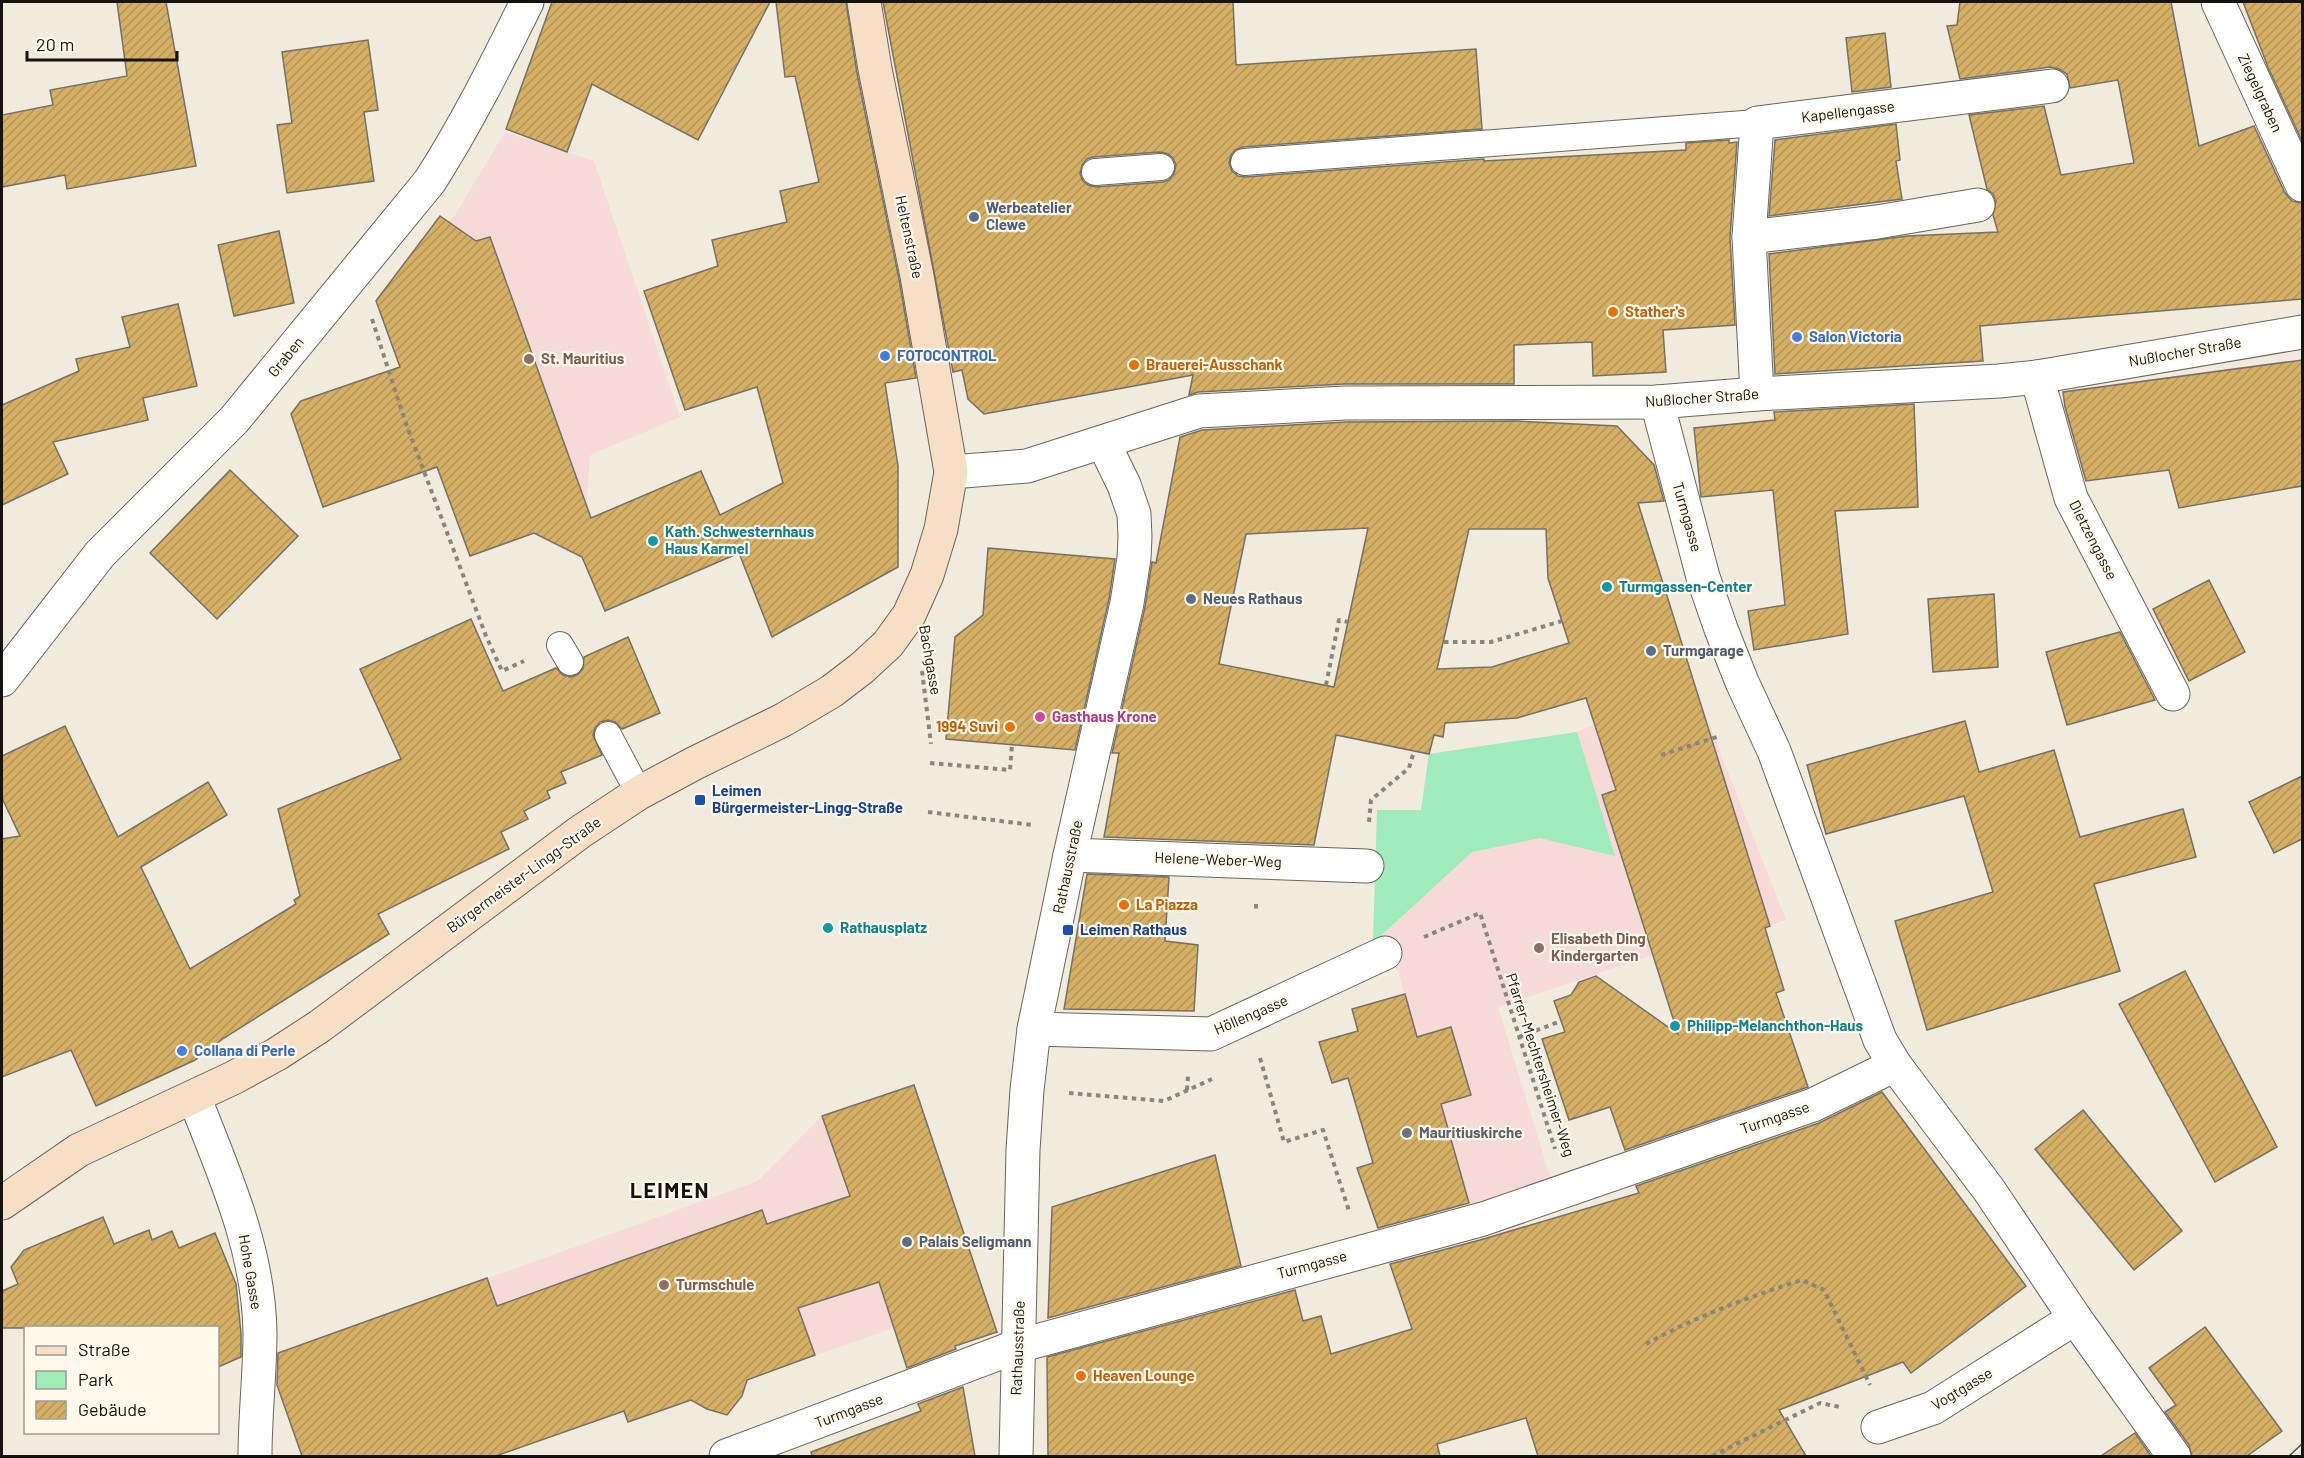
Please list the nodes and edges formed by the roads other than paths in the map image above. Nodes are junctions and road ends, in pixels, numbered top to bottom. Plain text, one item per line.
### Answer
1 (527, 2) edge
2 (864, 2) edge
3 (2218, 2) edge
4 (2052, 86) dead end
5 (1757, 123) junction
6 (1244, 162) dead end
7 (1161, 167) dead end
8 (1095, 172) dead end
9 (2302, 185) edge
10 (1978, 205) dead end
11 (1749, 237) junction
12 (2302, 332) edge
13 (2037, 377) junction
14 (1757, 394) junction
15 (1657, 402) junction
16 (1103, 442) junction
17 (951, 472) junction
18 (2, 680) edge
19 (2174, 694) dead end
20 (608, 735) dead end
21 (639, 793) junction
22 (1073, 843) junction
23 (1367, 866) road end
24 (1385, 954) road end
25 (1035, 1029) junction
26 (1895, 1065) junction
27 (194, 1097) junction
28 (2, 1203) edge
29 (2075, 1318) junction
30 (1018, 1346) junction
31 (1878, 1427) road end
32 (733, 1455) edge
33 (255, 1456) edge
34 (1016, 1456) edge
35 (2174, 1456) edge

1 - 18 street, Graben
2 - 17 street, Heltenstraße
3 - 9 street, Ziegelgraben
4 - 5 street, Kapellengasse
5 - 6 lane
5 - 11 street
7 - 8 lane
10 - 11 street
11 - 14 street
12 - 13 street, Nußlocher Straße
13 - 14 street, Nußlocher Straße
13 - 19 street, Dietzengasse
14 - 15 street, Nußlocher Straße
15 - 16 street, Nußlocher Straße
15 - 26 street, Turmgasse
16 - 17 street
16 - 22 street, Rathausstraße
17 - 21 street, Bürgermeister-Lingg-Straße
20 - 21 lane
21 - 27 street, Bürgermeister-Lingg-Straße
22 - 23 street, Helene-Weber-Weg
22 - 25 street, Rathausstraße
24 - 25 street, Höllengasse
25 - 30 street, Rathausstraße
26 - 29 street, Turmgasse
26 - 30 street, Turmgasse
27 - 28 street, Bürgermeister-Lingg-Straße
27 - 33 street, Hohe Gasse
29 - 31 street, Vogtgasse
29 - 35 street, Turmgasse
30 - 32 street, Turmgasse
30 - 34 street, Rathausstraße

